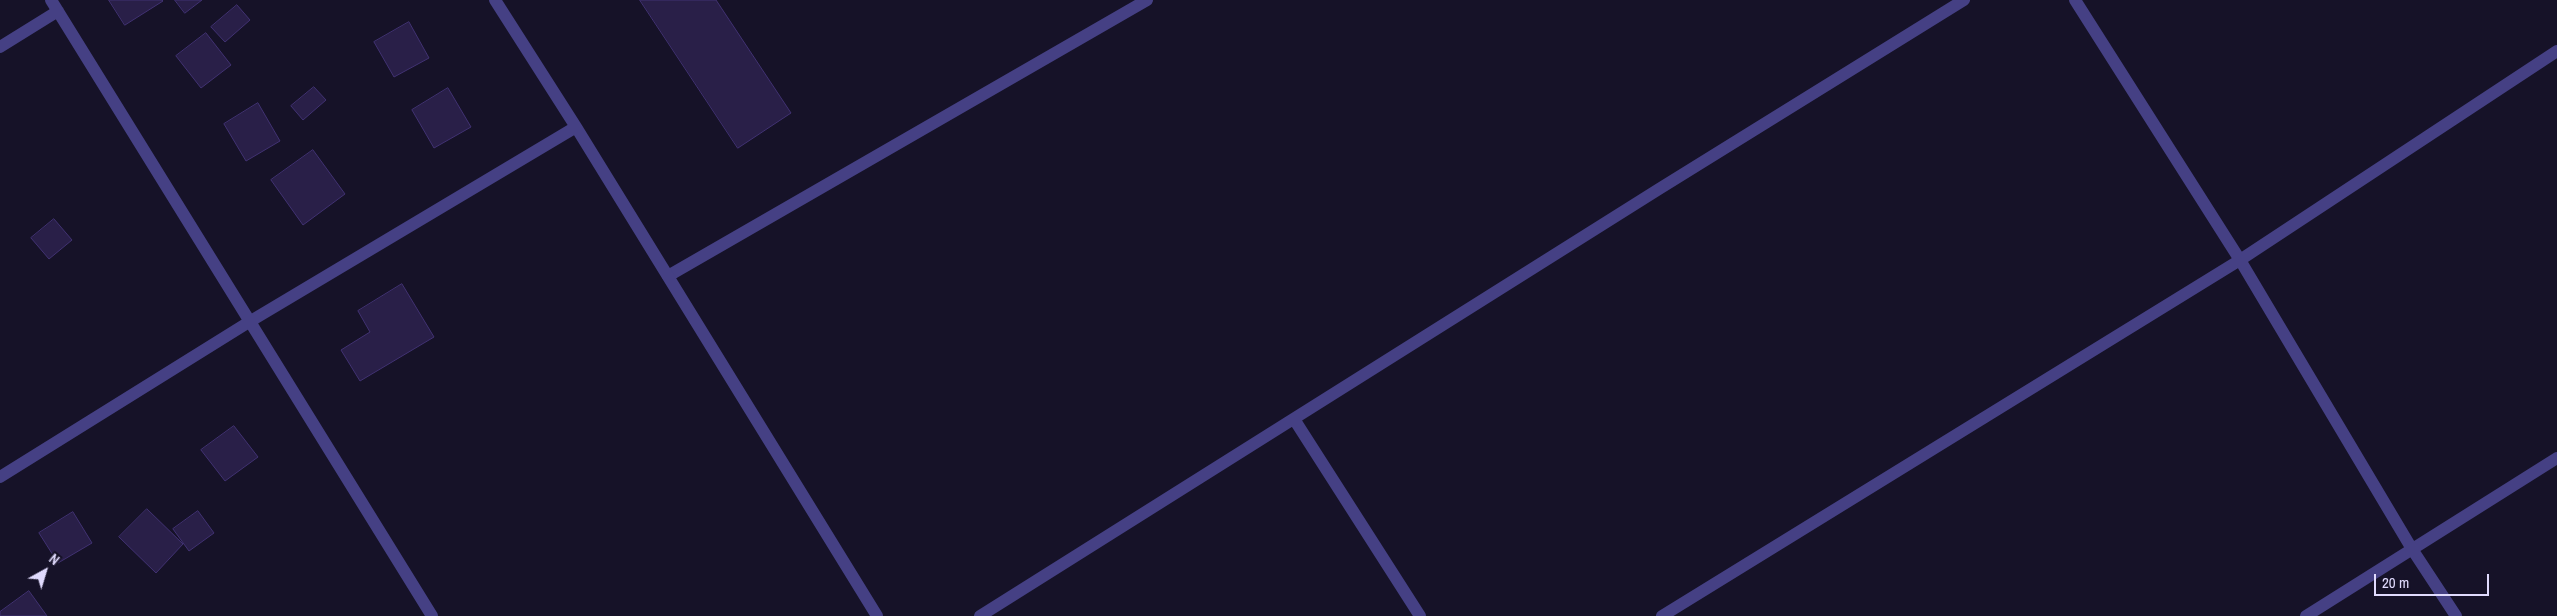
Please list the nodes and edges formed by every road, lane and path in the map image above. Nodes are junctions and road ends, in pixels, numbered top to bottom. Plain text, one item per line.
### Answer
1 (495, 0) edge
2 (1147, 0) edge
3 (1964, 0) edge
4 (2075, 0) edge
5 (55, 5) edge
6 (0, 47) edge
7 (2557, 51) edge
8 (576, 127) junction
9 (2240, 260) junction
10 (668, 276) junction
11 (249, 322) junction
12 (1294, 419) junction
13 (2557, 458) edge
14 (0, 477) edge
15 (2412, 549) junction
16 (432, 616) edge
17 (877, 616) edge
18 (980, 616) edge
19 (1420, 616) edge
20 (1662, 616) edge
21 (2306, 616) edge
22 (2456, 616) edge

1 - 8 street
2 - 10 street
3 - 12 street
4 - 9 street
5 - 6 street
5 - 11 street
7 - 9 street
8 - 10 street
8 - 11 street
9 - 15 street
9 - 20 street
10 - 17 street
11 - 14 street
11 - 16 street
12 - 18 street
12 - 19 street
13 - 15 street
15 - 21 street
15 - 22 street

